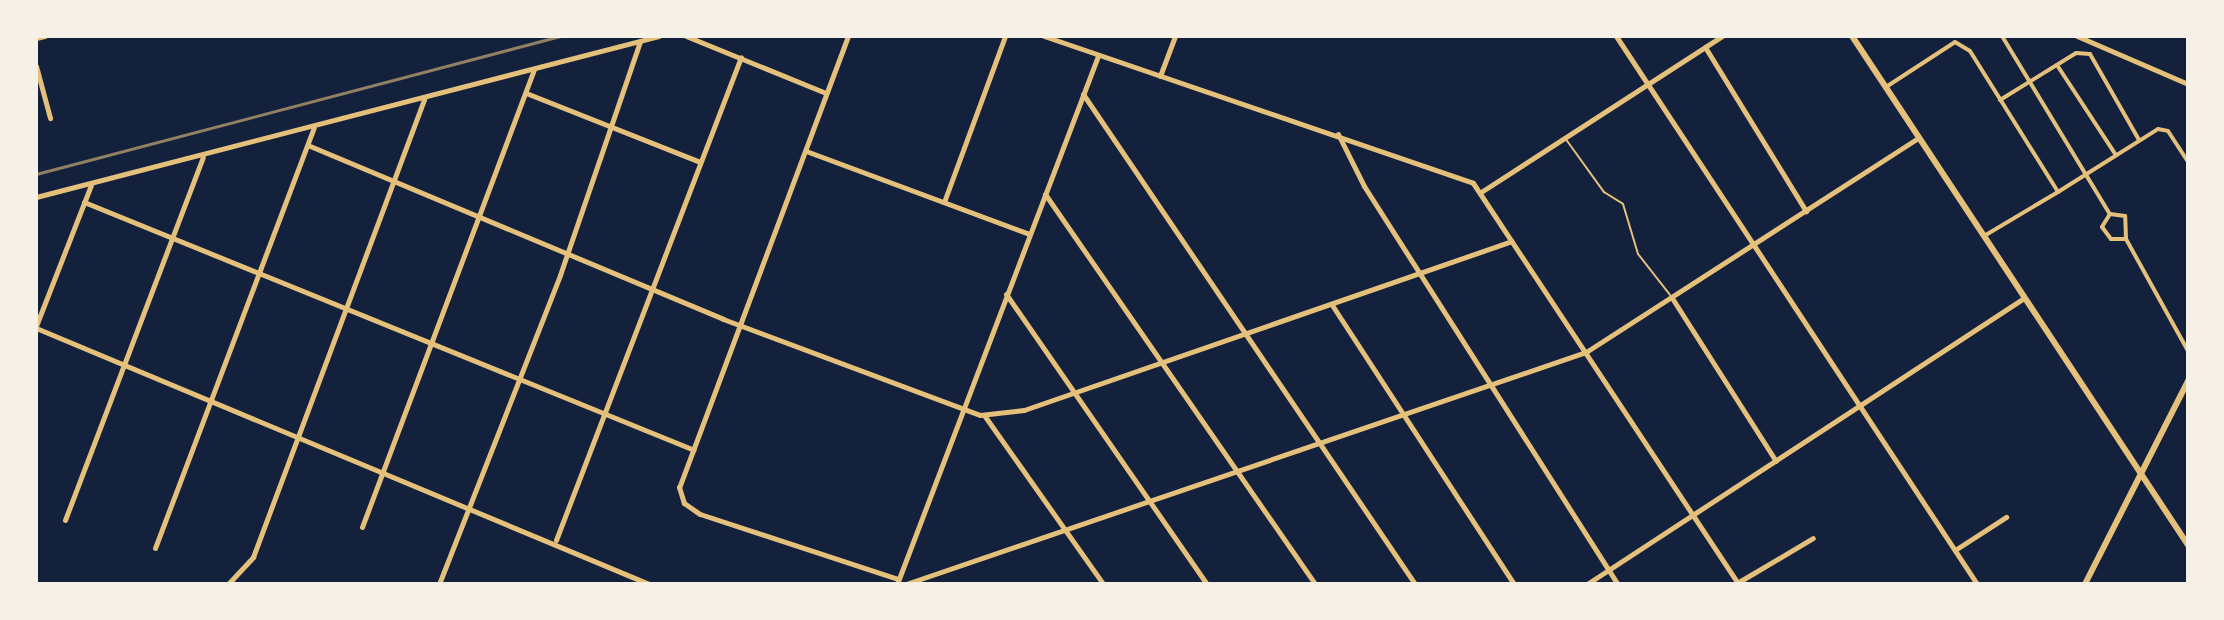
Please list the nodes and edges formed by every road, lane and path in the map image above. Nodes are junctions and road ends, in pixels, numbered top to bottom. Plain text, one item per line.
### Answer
1 (45, 36) edge
2 (659, 36) edge
3 (686, 36) edge
4 (848, 36) edge
5 (1005, 36) edge
6 (1044, 36) edge
7 (1175, 36) edge
8 (1722, 36) edge
9 (1852, 36) edge
10 (1964, 36) edge
11 (2002, 36) edge
12 (2077, 36) edge
13 (1614, 37) edge
14 (36, 38) edge
15 (640, 41) junction
16 (1955, 42) junction
17 (1705, 47) junction
18 (1098, 56) junction
19 (741, 57) junction
20 (2057, 65) junction
21 (36, 66) edge
22 (534, 70) junction
23 (1160, 76) junction
24 (2029, 83) junction
25 (1648, 84) junction
26 (2188, 84) edge
27 (1886, 87) junction
28 (526, 93) junction
29 (826, 93) junction
30 (1083, 94) junction
31 (424, 98) junction
32 (2000, 100) junction
33 (50, 118) dead end
34 (314, 128) junction
35 (611, 128) junction
36 (1338, 134) junction
37 (1565, 137) junction
38 (1919, 137) junction
39 (2139, 140) junction
40 (310, 146) junction
41 (806, 151) junction
42 (2116, 155) junction
43 (203, 156) junction
44 (700, 162) junction
45 (2188, 162) edge
46 (2087, 173) junction
47 (395, 182) junction
48 (91, 185) junction
49 (1481, 192) junction
50 (2058, 192) junction
51 (1044, 194) junction
52 (36, 197) edge
53 (84, 202) junction
54 (944, 202) junction
55 (1806, 211) junction
56 (2110, 214) junction
57 (480, 217) junction
58 (1029, 234) junction
59 (1984, 236) junction
60 (171, 237) junction
61 (2126, 239) junction
62 (1512, 241) junction
63 (1753, 245) junction
64 (567, 252) junction
65 (260, 273) junction
66 (1420, 273) junction
67 (651, 287) junction
68 (1006, 294) junction
69 (1672, 298) junction
70 (2024, 298) junction
71 (1332, 305) junction
72 (348, 310) junction
73 (740, 324) junction
74 (36, 327) edge
75 (1247, 333) junction
76 (432, 344) junction
77 (2188, 351) edge
78 (1586, 352) junction
79 (1159, 361) junction
80 (122, 365) junction
81 (519, 380) junction
82 (2188, 381) edge
83 (1494, 386) junction
84 (1073, 391) junction
85 (212, 401) junction
86 (962, 407) junction
87 (1859, 407) junction
88 (603, 413) junction
89 (984, 415) junction
90 (1407, 415) junction
91 (300, 436) junction
92 (1321, 445) junction
93 (694, 450) junction
94 (1776, 461) junction
95 (385, 471) junction
96 (1237, 474) junction
97 (2139, 477) junction
98 (1150, 504) junction
99 (471, 507) junction
100 (1693, 515) junction
101 (2006, 517) dead end
102 (65, 520) dead end
103 (362, 527) dead end
104 (1064, 532) junction
105 (1813, 538) dead end
106 (556, 540) junction
107 (2188, 545) edge
108 (155, 548) dead end
109 (1955, 550) junction
110 (1608, 570) junction
111 (898, 582) edge
112 (648, 583) edge
113 (1737, 583) edge
114 (228, 584) edge
115 (389, 584) edge
116 (416, 584) edge
117 (439, 584) edge
118 (906, 584) edge
119 (1103, 584) edge
120 (1207, 584) edge
121 (1315, 584) edge
122 (1415, 584) edge
123 (1514, 584) edge
124 (1587, 584) edge
125 (1618, 584) edge
126 (1977, 584) edge
127 (2085, 584) edge

1 - 14 street
2 - 15 street
3 - 19 street
4 - 29 street
5 - 54 street
6 - 18 street
7 - 23 street
8 - 17 street
9 - 27 street
10 - 16 street
11 - 24 street
12 - 26 street
13 - 25 street
15 - 22 street
15 - 35 street
16 - 27 street
16 - 32 street
17 - 25 street
17 - 55 street
18 - 23 street
18 - 30 street
19 - 29 street
19 - 44 street
20 - 24 street
20 - 39 street
20 - 42 street
21 - 33 street
22 - 28 street
22 - 31 street
23 - 36 street
24 - 32 street
24 - 46 street
25 - 37 street
25 - 63 street
27 - 38 street
28 - 35 street
28 - 57 street
29 - 41 street
30 - 51 street
30 - 75 street
31 - 34 street
31 - 47 street
32 - 50 street
34 - 40 street
34 - 43 street
35 - 44 street
35 - 64 street
36 - 49 street
36 - 66 street
37 - 49 street
37 - 69 lane
38 - 55 street
38 - 59 street
39 - 42 street
39 - 45 street
40 - 47 street
40 - 65 street
41 - 54 street
41 - 73 street
42 - 46 street
43 - 48 street
43 - 60 street
44 - 67 street
46 - 50 street
46 - 56 street
47 - 57 street
47 - 72 street
48 - 52 street
48 - 53 street
49 - 62 street
50 - 59 street
51 - 58 street
51 - 79 street
53 - 60 street
53 - 74 street
54 - 58 street
55 - 63 street
56 - 61 street
56 - 61 street
57 - 64 street
57 - 76 street
58 - 68 street
59 - 70 street
60 - 65 street
60 - 80 street
61 - 77 street
62 - 66 street
62 - 78 street
63 - 69 street
63 - 87 street
64 - 67 street
64 - 81 street
65 - 72 street
65 - 85 street
66 - 71 street
66 - 83 street
67 - 73 street
67 - 88 street
68 - 84 street
68 - 86 street
69 - 78 street
69 - 94 street
70 - 87 street
70 - 97 street
71 - 75 street
71 - 90 street
72 - 76 street
72 - 91 street
73 - 86 street
73 - 93 street
74 - 80 street
75 - 79 street
75 - 92 street
76 - 81 street
76 - 95 street
78 - 83 street
78 - 100 street
79 - 84 street
79 - 96 street
80 - 85 street
80 - 102 street
81 - 88 street
81 - 99 street
82 - 97 street
83 - 90 street
83 - 110 street
84 - 89 street
84 - 98 street
85 - 91 street
85 - 108 street
86 - 89 street
86 - 111 street
87 - 94 street
87 - 109 street
88 - 93 street
88 - 106 street
89 - 104 street
90 - 92 street
90 - 123 street
91 - 95 street
91 - 114 street
92 - 96 street
92 - 122 street
93 - 111 street
94 - 100 street
95 - 99 street
95 - 103 street
96 - 98 street
96 - 121 street
97 - 107 street
97 - 127 street
98 - 104 street
98 - 120 street
99 - 106 street
99 - 117 street
100 - 110 street
100 - 113 street
101 - 109 street
104 - 118 street
104 - 119 street
105 - 113 street
106 - 112 street
109 - 126 street
110 - 124 street
110 - 125 street
115 - 116 street

